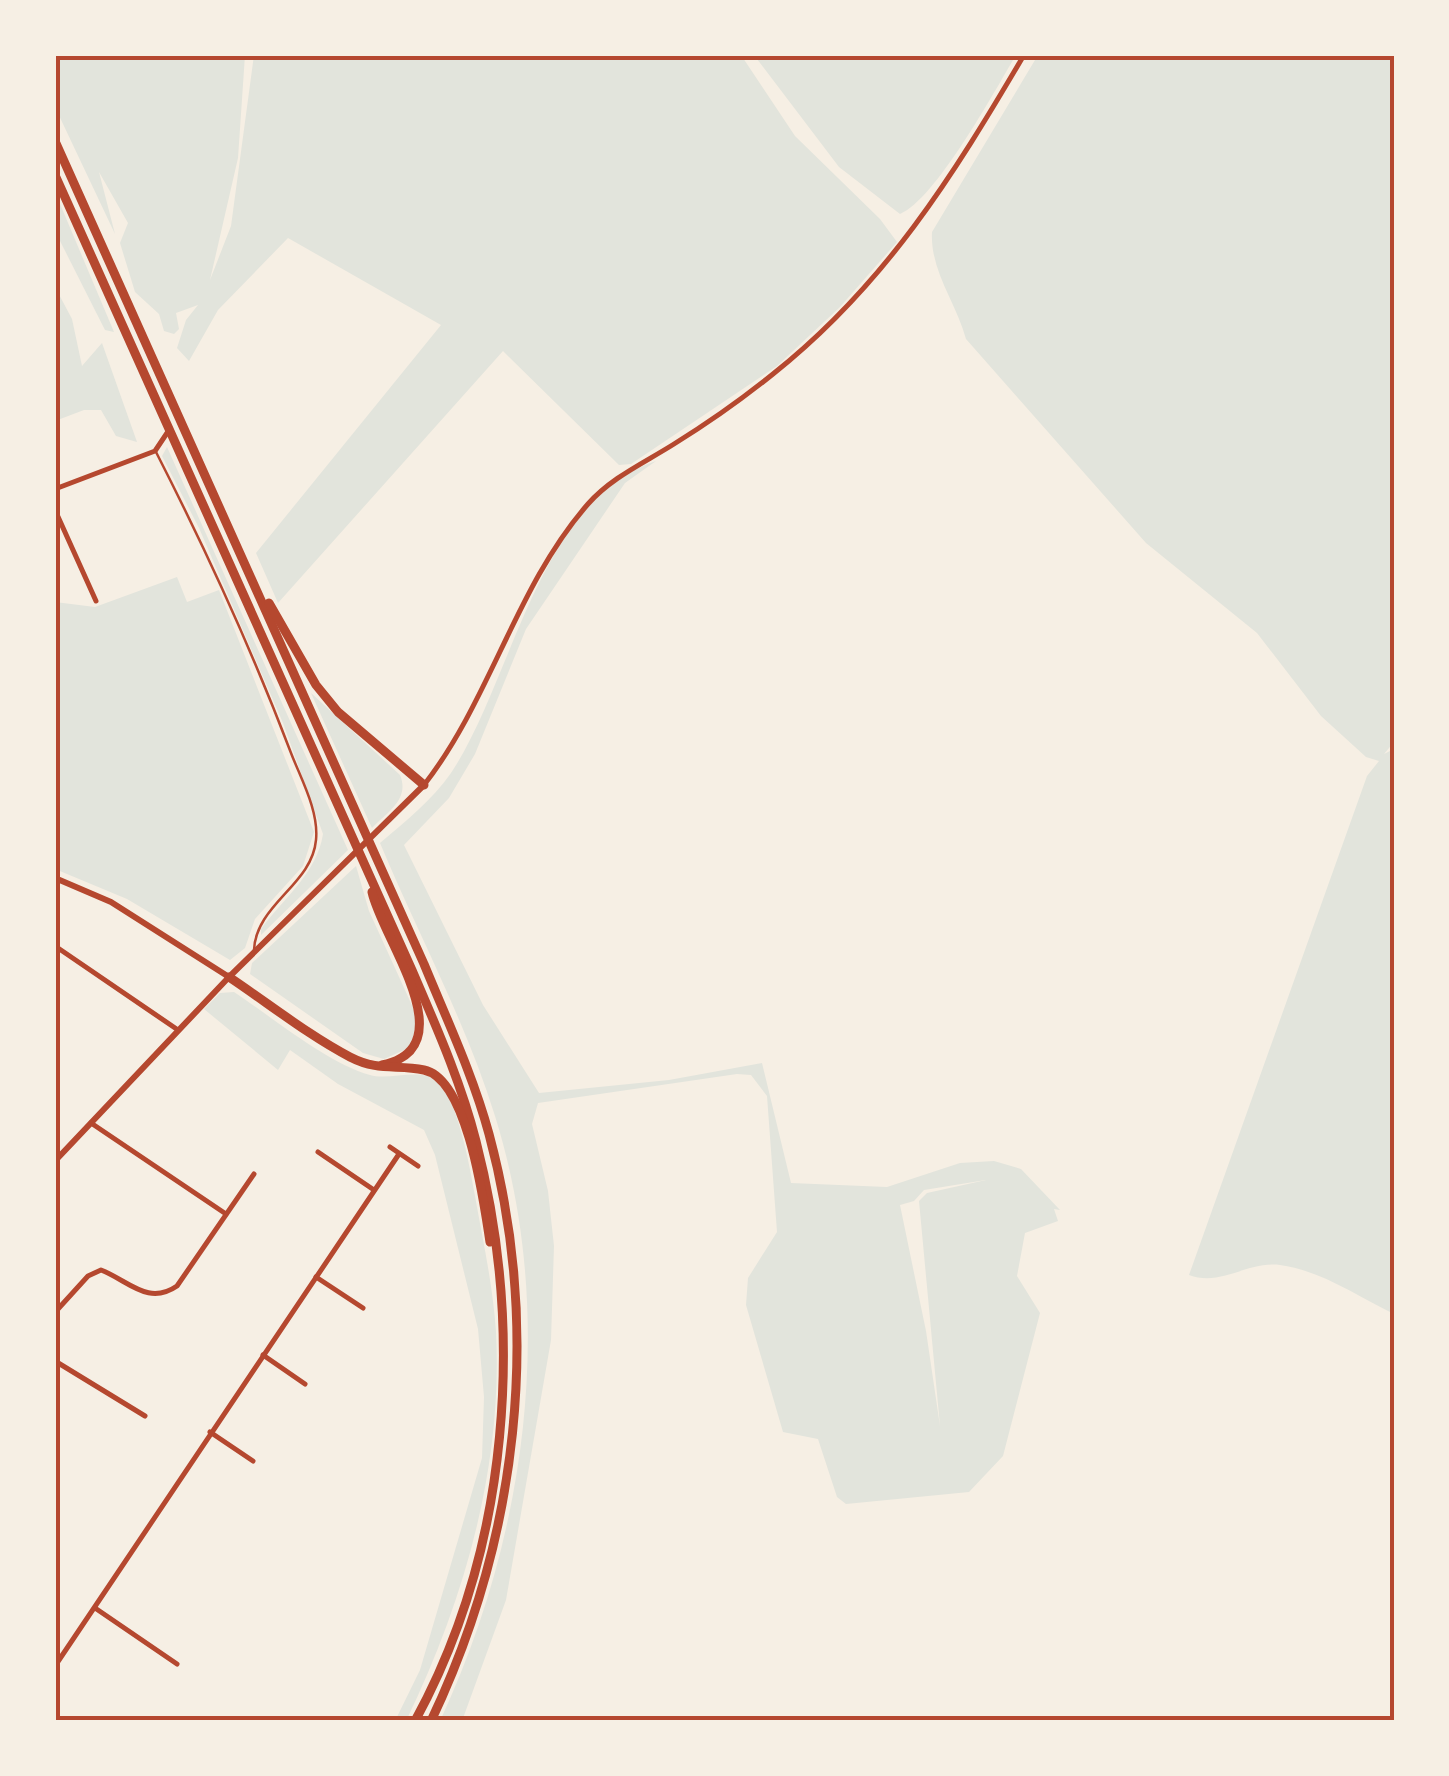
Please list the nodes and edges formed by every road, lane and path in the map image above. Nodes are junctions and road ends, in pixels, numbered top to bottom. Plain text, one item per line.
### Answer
1 (1024, 55) edge
2 (55, 142) edge
3 (55, 176) edge
4 (170, 430) junction
5 (155, 450) junction
6 (55, 489) edge
7 (55, 510) edge
8 (252, 574) junction
9 (96, 601) dead end
10 (424, 785) junction
11 (366, 870) junction
12 (55, 878) edge
13 (55, 946) edge
14 (254, 952) junction
15 (229, 977) junction
16 (178, 1030) junction
17 (376, 1066) junction
18 (92, 1122) junction
19 (390, 1147) dead end
20 (318, 1152) dead end
21 (400, 1154) junction
22 (55, 1161) edge
23 (418, 1166) dead end
24 (254, 1174) dead end
25 (374, 1190) junction
26 (226, 1214) junction
27 (316, 1278) junction
28 (501, 1288) junction
29 (56, 1305) edge
30 (363, 1308) dead end
31 (55, 1320) edge
32 (262, 1355) junction
33 (55, 1361) edge
34 (305, 1384) dead end
35 (146, 1416) dead end
36 (210, 1432) junction
37 (252, 1461) dead end
38 (95, 1608) junction
39 (176, 1664) dead end
40 (55, 1666) edge
41 (415, 1721) edge
42 (431, 1721) edge

1 - 10 street
2 - 8 highway
3 - 4 highway
4 - 5 street
4 - 11 highway
5 - 6 street
5 - 14 lane
7 - 9 street
8 - 10 highway
8 - 42 highway
10 - 14 street
11 - 17 highway
11 - 28 highway
12 - 15 street
13 - 16 street
14 - 15 street
15 - 16 street
15 - 17 highway
16 - 18 street
17 - 28 highway
18 - 22 street
18 - 26 street
19 - 21 street
20 - 25 street
21 - 23 street
21 - 25 street
24 - 26 street
25 - 27 street
26 - 29 street
27 - 30 street
27 - 32 street
28 - 41 highway
29 - 31 street
32 - 34 street
32 - 36 street
33 - 35 street
36 - 37 street
36 - 38 street
38 - 39 street
38 - 40 street

